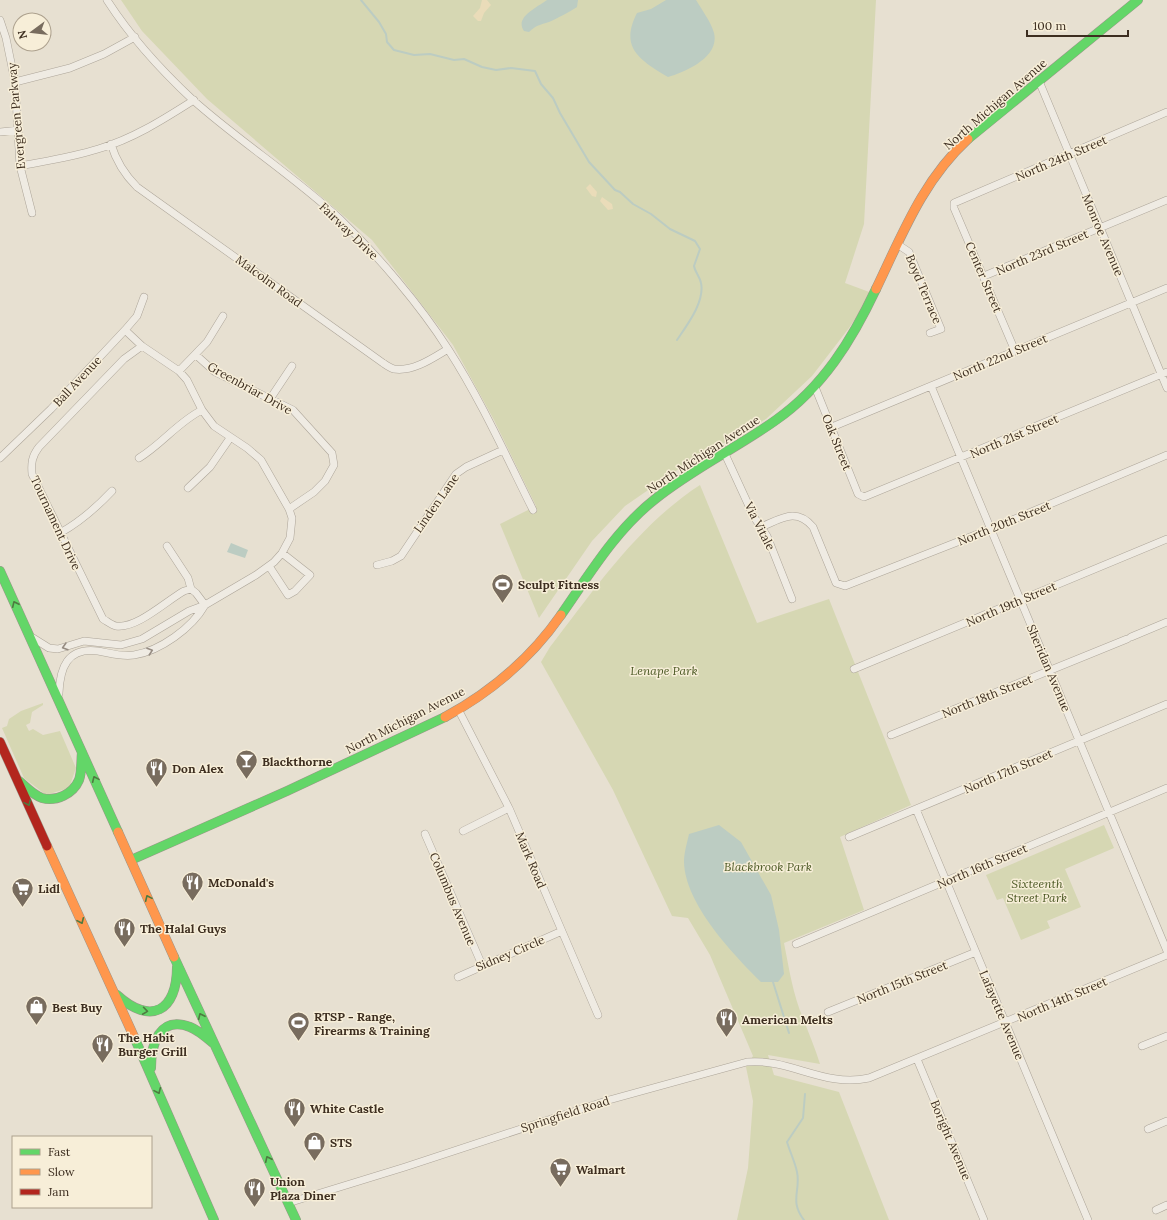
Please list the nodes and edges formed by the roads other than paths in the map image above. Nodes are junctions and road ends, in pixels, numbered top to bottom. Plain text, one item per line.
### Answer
1 (107, 0) edge
2 (1138, 0) edge
3 (0, 20) edge
4 (135, 37) junction
5 (1039, 81) junction
6 (15, 82) junction
7 (194, 100) junction
8 (1167, 112) edge
9 (18, 130) junction
10 (0, 132) edge
11 (111, 144) junction
12 (1070, 154) junction
13 (20, 166) junction
14 (1167, 200) edge
15 (954, 203) joint
16 (32, 213) dead end
17 (1100, 228) junction
18 (898, 244) junction
19 (984, 276) junction
20 (1167, 288) edge
21 (144, 296) dead end
22 (1131, 302) junction
23 (223, 316) dead end
24 (125, 330) junction
25 (930, 333) dead end
26 (142, 346) junction
27 (448, 349) junction
28 (1015, 351) junction
29 (196, 355) junction
30 (292, 366) dead end
31 (179, 371) junction
32 (1164, 373) edge
33 (932, 386) junction
34 (814, 387) junction
35 (1167, 388) edge
36 (270, 399) junction
37 (202, 410) junction
38 (832, 428) junction
39 (230, 438) junction
40 (503, 450) junction
41 (724, 454) junction
42 (1167, 455) edge
43 (0, 458) edge
44 (139, 458) dead end
45 (961, 458) junction
46 (188, 488) dead end
47 (112, 491) dead end
48 (861, 496) joint
49 (289, 509) junction
50 (532, 510) dead end
51 (761, 527) junction
52 (991, 529) junction
53 (60, 533) junction
54 (1167, 539) edge
55 (167, 546) dead end
56 (282, 553) junction
57 (377, 565) dead end
58 (269, 566) junction
59 (0, 572) edge
60 (191, 589) junction
61 (792, 599) dead end
62 (1021, 600) junction
63 (205, 605) junction
64 (1167, 622) edge
65 (31, 637) junction
66 (854, 669) dead end
67 (1050, 671) junction
68 (58, 698) junction
69 (1167, 704) edge
70 (458, 709) junction
71 (891, 735) dead end
72 (1080, 741) junction
73 (0, 742) edge
74 (82, 749) junction
75 (17, 780) junction
76 (1167, 788) edge
77 (509, 808) junction
78 (916, 809) junction
79 (1109, 812) junction
80 (463, 831) dead end
81 (425, 834) dead end
82 (849, 837) dead end
83 (131, 860) junction
84 (946, 881) junction
85 (562, 931) junction
86 (796, 944) dead end
87 (1167, 951) edge
88 (976, 952) junction
89 (1167, 955) edge
90 (177, 963) junction
91 (482, 965) junction
92 (458, 977) dead end
93 (112, 991) junction
94 (828, 1012) dead end
95 (598, 1015) dead end
96 (1005, 1023) junction
97 (1167, 1036) edge
98 (214, 1043) junction
99 (1142, 1046) dead end
100 (917, 1059) junction
101 (151, 1075) junction
102 (845, 1081) joint
103 (1167, 1121) edge
104 (1148, 1129) dead end
105 (288, 1203) junction
106 (1167, 1205) edge
107 (1156, 1210) dead end
108 (214, 1220) edge
109 (296, 1220) edge
110 (984, 1220) edge
111 (1088, 1220) edge

1 - 4 street, Fairway Drive
2 - 5 main road, North Michigan Avenue
3 - 6 street, Evergreen Parkway
4 - 6 street
4 - 7 street, Fairway Drive
5 - 12 street, Monroe Avenue
5 - 18 main road, North Michigan Avenue
6 - 9 street, Evergreen Parkway
7 - 11 street
7 - 27 street, Fairway Drive
8 - 12 street, North 24th Street
9 - 10 street
9 - 13 street, Evergreen Parkway
11 - 13 street
11 - 27 street, Malcolm Road
12 - 15 street, North 24th Street
12 - 17 street, Monroe Avenue
13 - 16 street, Evergreen Parkway
14 - 17 street, North 23rd Street
15 - 19 street, Center Street
17 - 19 street, North 23rd Street
17 - 22 street, Monroe Avenue
18 - 25 street, Boyd Terrace
18 - 34 main road, North Michigan Avenue
19 - 28 street, Center Street
20 - 22 street, North 22nd Street
21 - 24 street, Ball Avenue
22 - 28 street, North 22nd Street
22 - 32 street, Monroe Avenue
23 - 29 street
24 - 26 street
24 - 43 street, Ball Avenue
26 - 31 street
26 - 53 street, Tournament Drive
27 - 40 street, Fairway Drive
28 - 33 street, North 22nd Street
29 - 31 street
29 - 36 street, Greenbriar Drive
30 - 36 street
31 - 37 street
32 - 35 street, Monroe Avenue
32 - 45 street, North 21st Street
33 - 38 street, North 22nd Street
33 - 45 street, Sheridan Avenue
34 - 38 street, Oak Street
34 - 41 main road, North Michigan Avenue
36 - 49 street, Greenbriar Drive
37 - 39 street
37 - 44 street
38 - 48 street, Oak Street
39 - 46 street
39 - 49 street
40 - 50 street, Fairway Drive
40 - 57 street, Linden Lane
41 - 51 street, Via Vitale
41 - 70 main road, North Michigan Avenue
42 - 52 street, North 20th Street
45 - 48 street, North 21st Street
45 - 52 street, Sheridan Avenue
47 - 53 street
49 - 56 street
51 - 52 street, North 20th Street
51 - 61 street, Via Vitale
52 - 62 street, Sheridan Avenue
53 - 60 street, Tournament Drive
54 - 62 street, North 19th Street
55 - 60 street
56 - 58 street
56 - 58 street
58 - 63 street
65 -> 59 main road
60 - 63 street
62 - 66 street, North 19th Street
62 - 67 street, Sheridan Avenue
63 -> 65 street
68 -> 63 street
64 - 67 street, North 18th Street
65 - 68 main road
67 - 71 street, North 18th Street
67 - 72 street, Sheridan Avenue
68 - 74 main road
69 - 72 street, North 17th Street
70 - 77 street, Mark Road
70 - 83 main road, North Michigan Avenue
72 - 78 street, North 17th Street
72 - 79 street, Sheridan Avenue
73 - 75 main road
74 - 75 main road
83 -> 74 main road
75 -> 93 main road
76 - 79 street, North 16th Street
77 - 80 street
77 - 85 street, Mark Road
78 - 82 street, North 17th Street
78 - 84 street, Lafayette Avenue
79 - 84 street, North 16th Street
79 - 87 street, Sheridan Avenue
81 - 91 street, Columbus Avenue
90 -> 83 main road
84 - 86 street, North 16th Street
84 - 88 street, Lafayette Avenue
85 - 91 street, Sidney Circle
85 - 95 street, Mark Road
88 - 94 street, North 15th Street
88 - 96 street, Lafayette Avenue
89 - 96 street, North 14th Street
93 -> 90 main road
98 -> 90 main road
91 - 92 street, Sidney Circle
93 - 101 main road
96 - 100 street, North 14th Street
96 - 111 street, Lafayette Avenue
97 - 99 street
98 - 101 main road
105 -> 98 main road
100 - 102 street, North 14th Street
100 - 110 street, Boright Avenue
101 -> 108 main road
102 - 105 street, Springfield Road
103 - 104 street
105 - 109 main road
106 - 107 street

